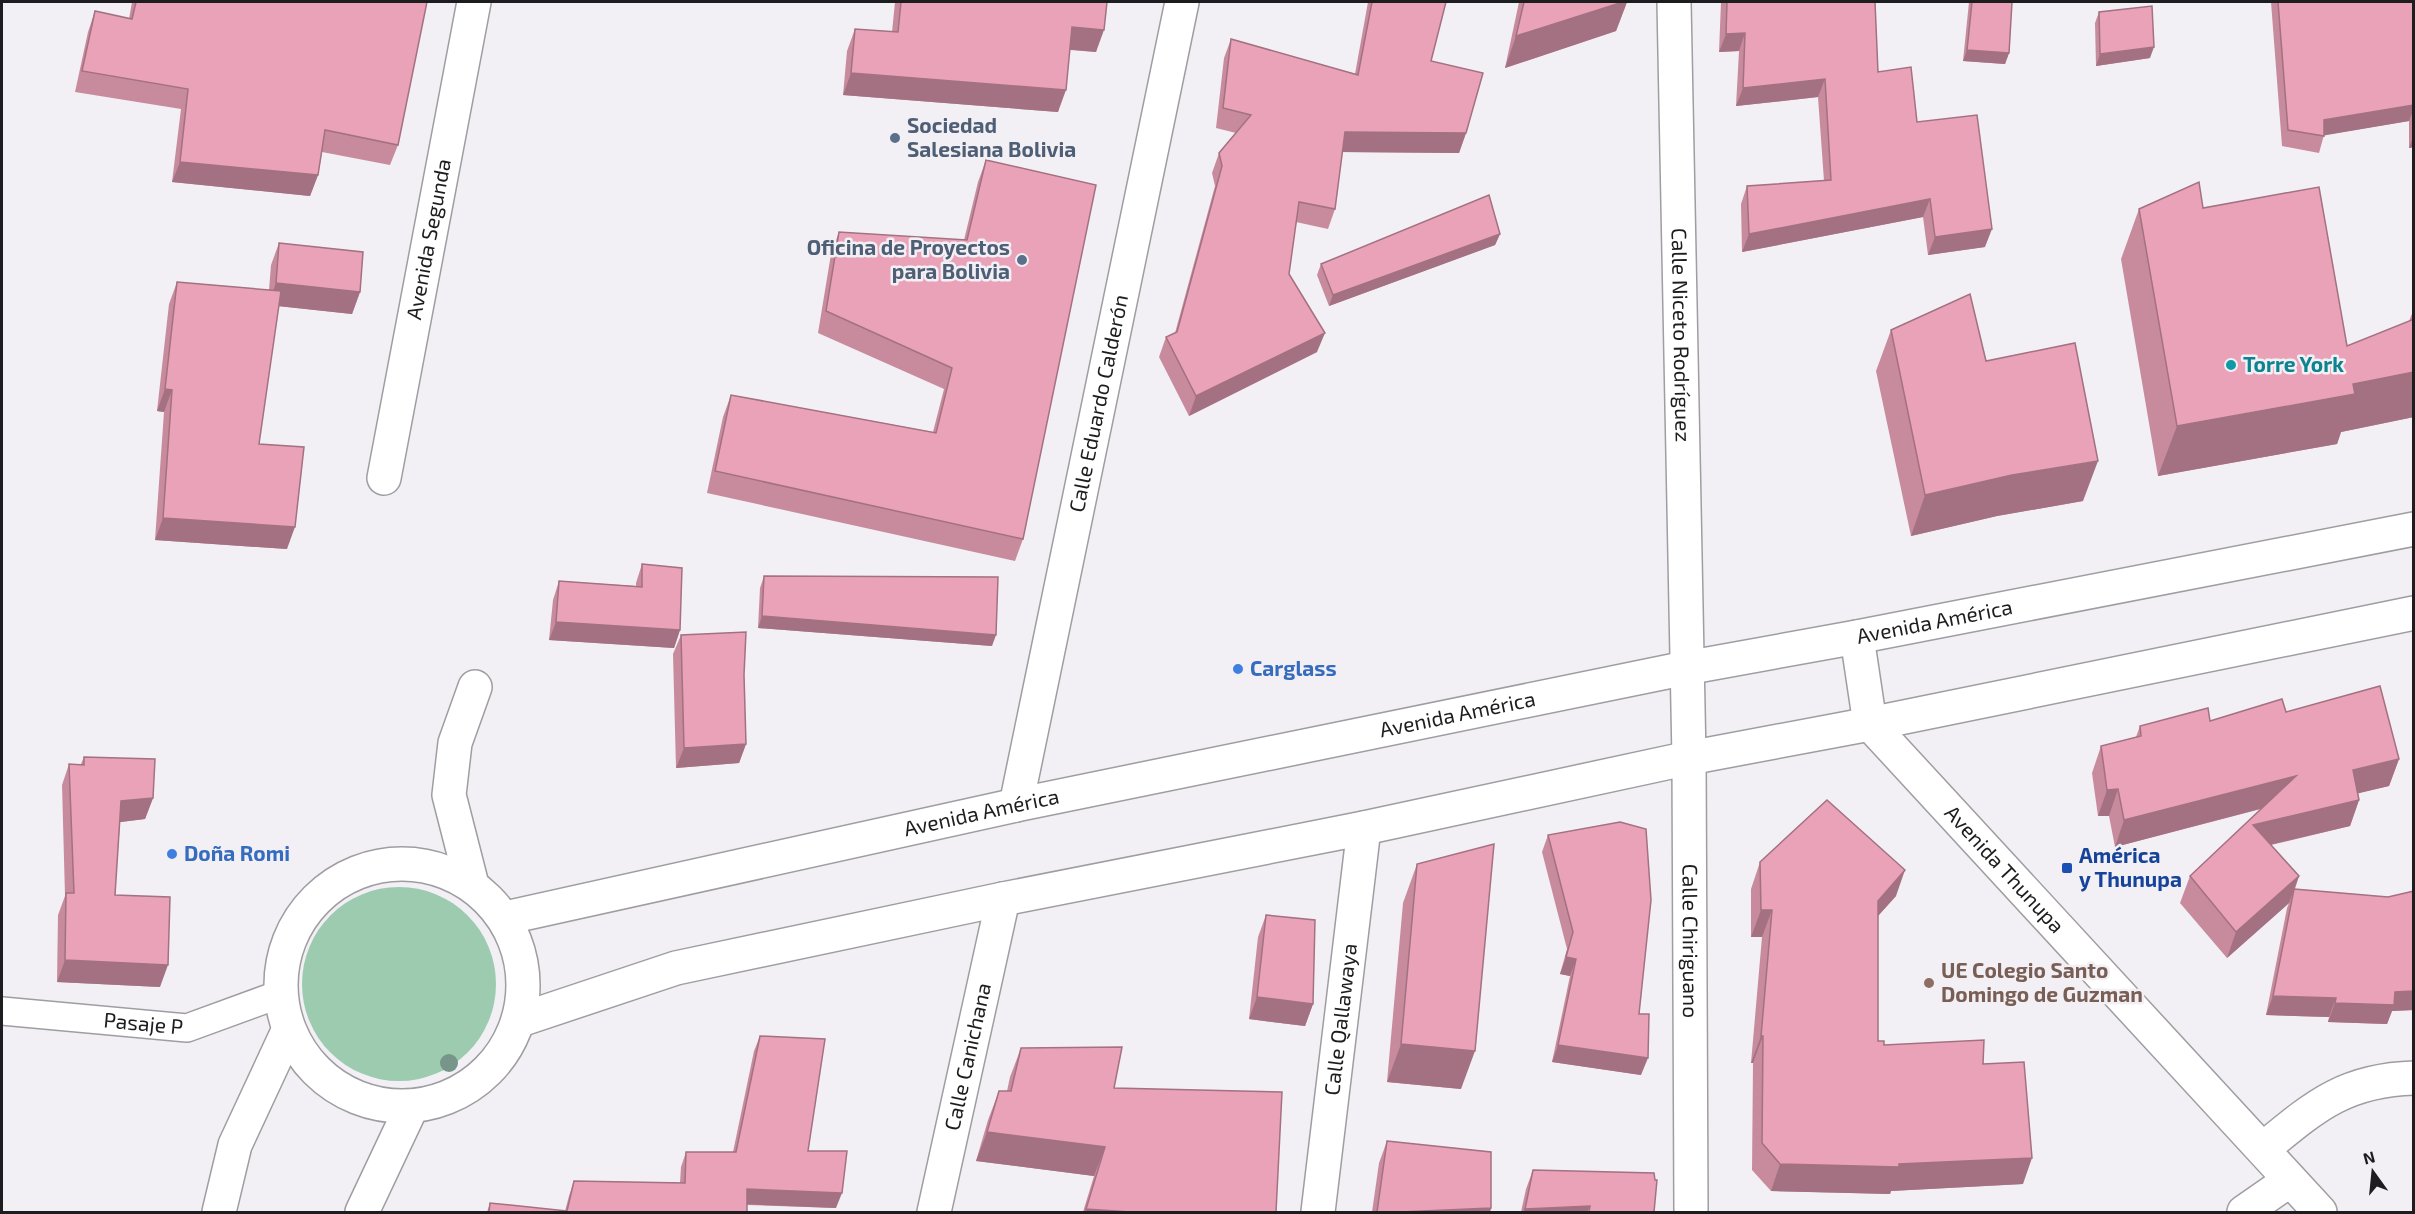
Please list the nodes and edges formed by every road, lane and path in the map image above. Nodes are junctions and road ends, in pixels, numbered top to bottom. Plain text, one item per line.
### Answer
1 (474, 2) edge
2 (1182, 2) edge
3 (1674, 2) edge
4 (384, 478) dead end
5 (2414, 529) edge
6 (2414, 613) edge
7 (1857, 637) junction
8 (1686, 668) junction
9 (475, 687) dead end
10 (1870, 724) junction
11 (1689, 758) junction
12 (1016, 805) junction
13 (1364, 828) junction
14 (472, 885) junction
15 (1003, 899) junction
16 (505, 918) junction
17 (280, 994) junction
18 (2, 1011) edge
19 (520, 1020) junction
20 (288, 1031) junction
21 (2414, 1078) edge
22 (412, 1106) junction
23 (2263, 1149) junction
24 (2290, 1180) junction
25 (219, 1212) edge
26 (362, 1212) edge
27 (934, 1212) edge
28 (1318, 1212) edge
29 (1691, 1212) edge
30 (2244, 1212) edge
31 (2320, 1212) edge

1 - 4 main road, Avenida Segunda
2 - 12 main road, Calle Eduardo Calderón
3 - 8 main road, Calle Niceto Rodríguez
5 - 7 main road, Avenida América
6 - 10 main road
7 - 8 main road, Avenida América
7 - 10 main road
8 - 11 main road, Calle Chiriguano
8 - 12 main road, Avenida América
9 - 14 main road
10 - 11 main road
10 - 23 main road, Avenida Thunupa
11 - 13 main road
11 - 29 main road, Calle Chiriguano
12 - 16 main road, Avenida América
13 - 15 main road
13 - 28 main road, Calle Qallawaya
14 - 16 main road
14 - 17 main road
15 - 19 main road
15 - 27 main road, Calle Canichana
16 - 19 main road
17 - 18 lane, Pasaje P
17 - 20 main road
19 - 22 main road
20 - 22 main road
20 - 25 main road
21 - 23 main road
22 - 26 main road
23 - 24 main road, Avenida Thunupa
24 - 30 main road
24 - 31 main road, Avenida Thunupa

